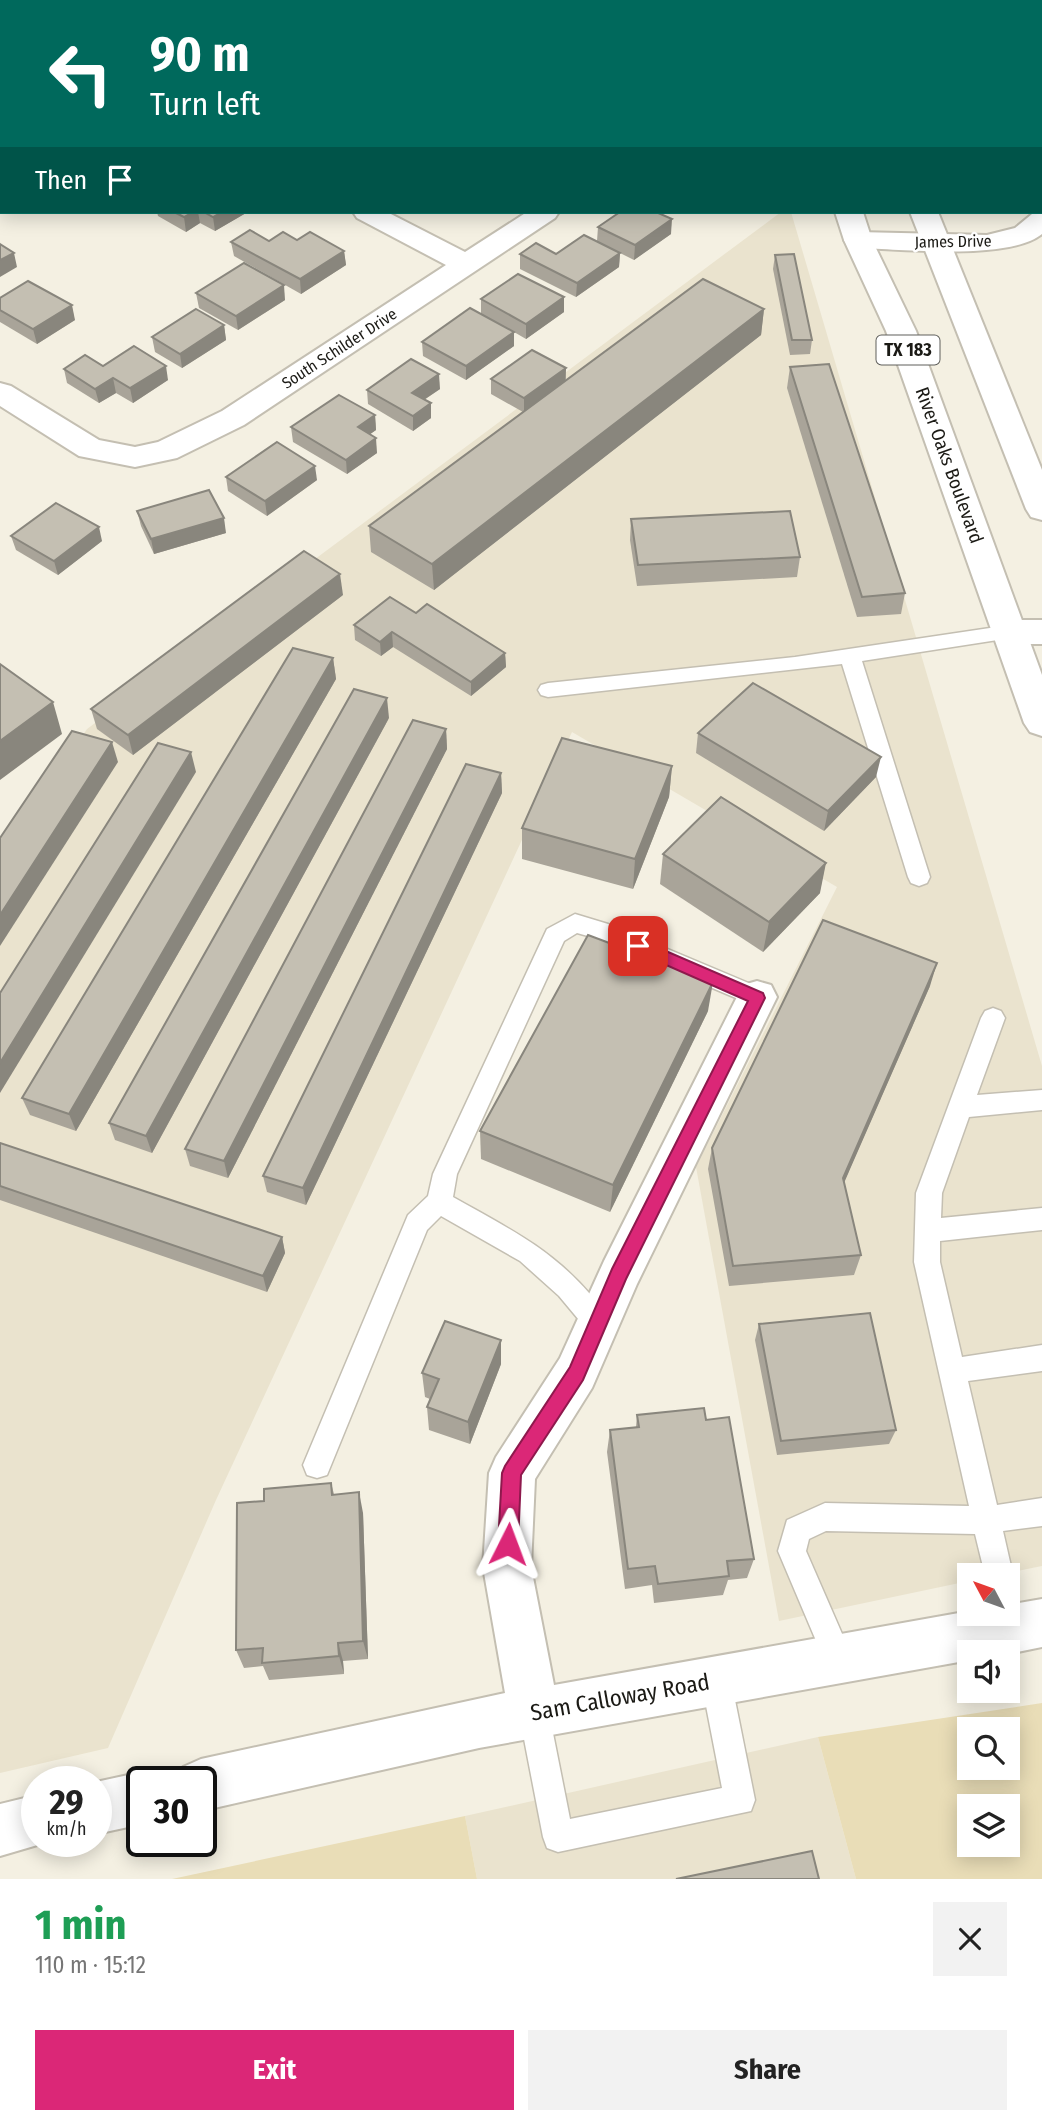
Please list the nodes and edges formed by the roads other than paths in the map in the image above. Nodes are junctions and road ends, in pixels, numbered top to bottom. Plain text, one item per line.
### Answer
1 (371, 214) edge
2 (542, 214) edge
3 (925, 214) edge
4 (1042, 220) edge
5 (854, 226) edge
6 (938, 243) junction
7 (466, 264) junction
8 (0, 393) edge
9 (1042, 509) edge
10 (1026, 632) edge
11 (850, 656) junction
12 (548, 690) dead end
13 (1042, 723) edge
14 (919, 877) dead end
15 (757, 998) joint
16 (993, 1018) dead end
17 (1042, 1100) edge
18 (960, 1107) junction
19 (439, 1202) junction
20 (1042, 1219) edge
21 (928, 1231) junction
22 (598, 1323) junction
23 (1042, 1358) edge
24 (952, 1371) junction
25 (317, 1465) dead end
26 (1042, 1512) edge
27 (986, 1520) junction
28 (996, 1563) edge
29 (1000, 1626) edge
30 (838, 1659) junction
31 (716, 1680) junction
32 (534, 1713) junction
33 (217, 1782) edge
34 (21, 1825) edge
35 (0, 1830) edge

1 - 7 street
2 - 7 street, South Schilder Drive
3 - 6 street
4 - 6 street, James Drive
5 - 6 street, James Drive
5 - 10 street, River Oaks Boulevard / TX 183
6 - 9 street
7 - 8 street, South Schilder Drive
10 - 11 lane
10 - 13 street, River Oaks Boulevard / TX 183
11 - 12 lane
11 - 14 lane
15 - 19 lane
15 - 22 street
16 - 18 lane
17 - 18 lane
18 - 21 lane
19 - 22 lane
19 - 25 lane
20 - 21 lane
21 - 24 lane
22 - 32 street
23 - 24 lane
24 - 27 lane
26 - 27 lane
27 - 28 lane
27 - 30 lane
29 - 30 street, Sam Calloway Road
30 - 31 street, Sam Calloway Road
31 - 32 street, Sam Calloway Road
31 - 32 lane
32 - 33 street, Sam Calloway Road
34 - 35 street

